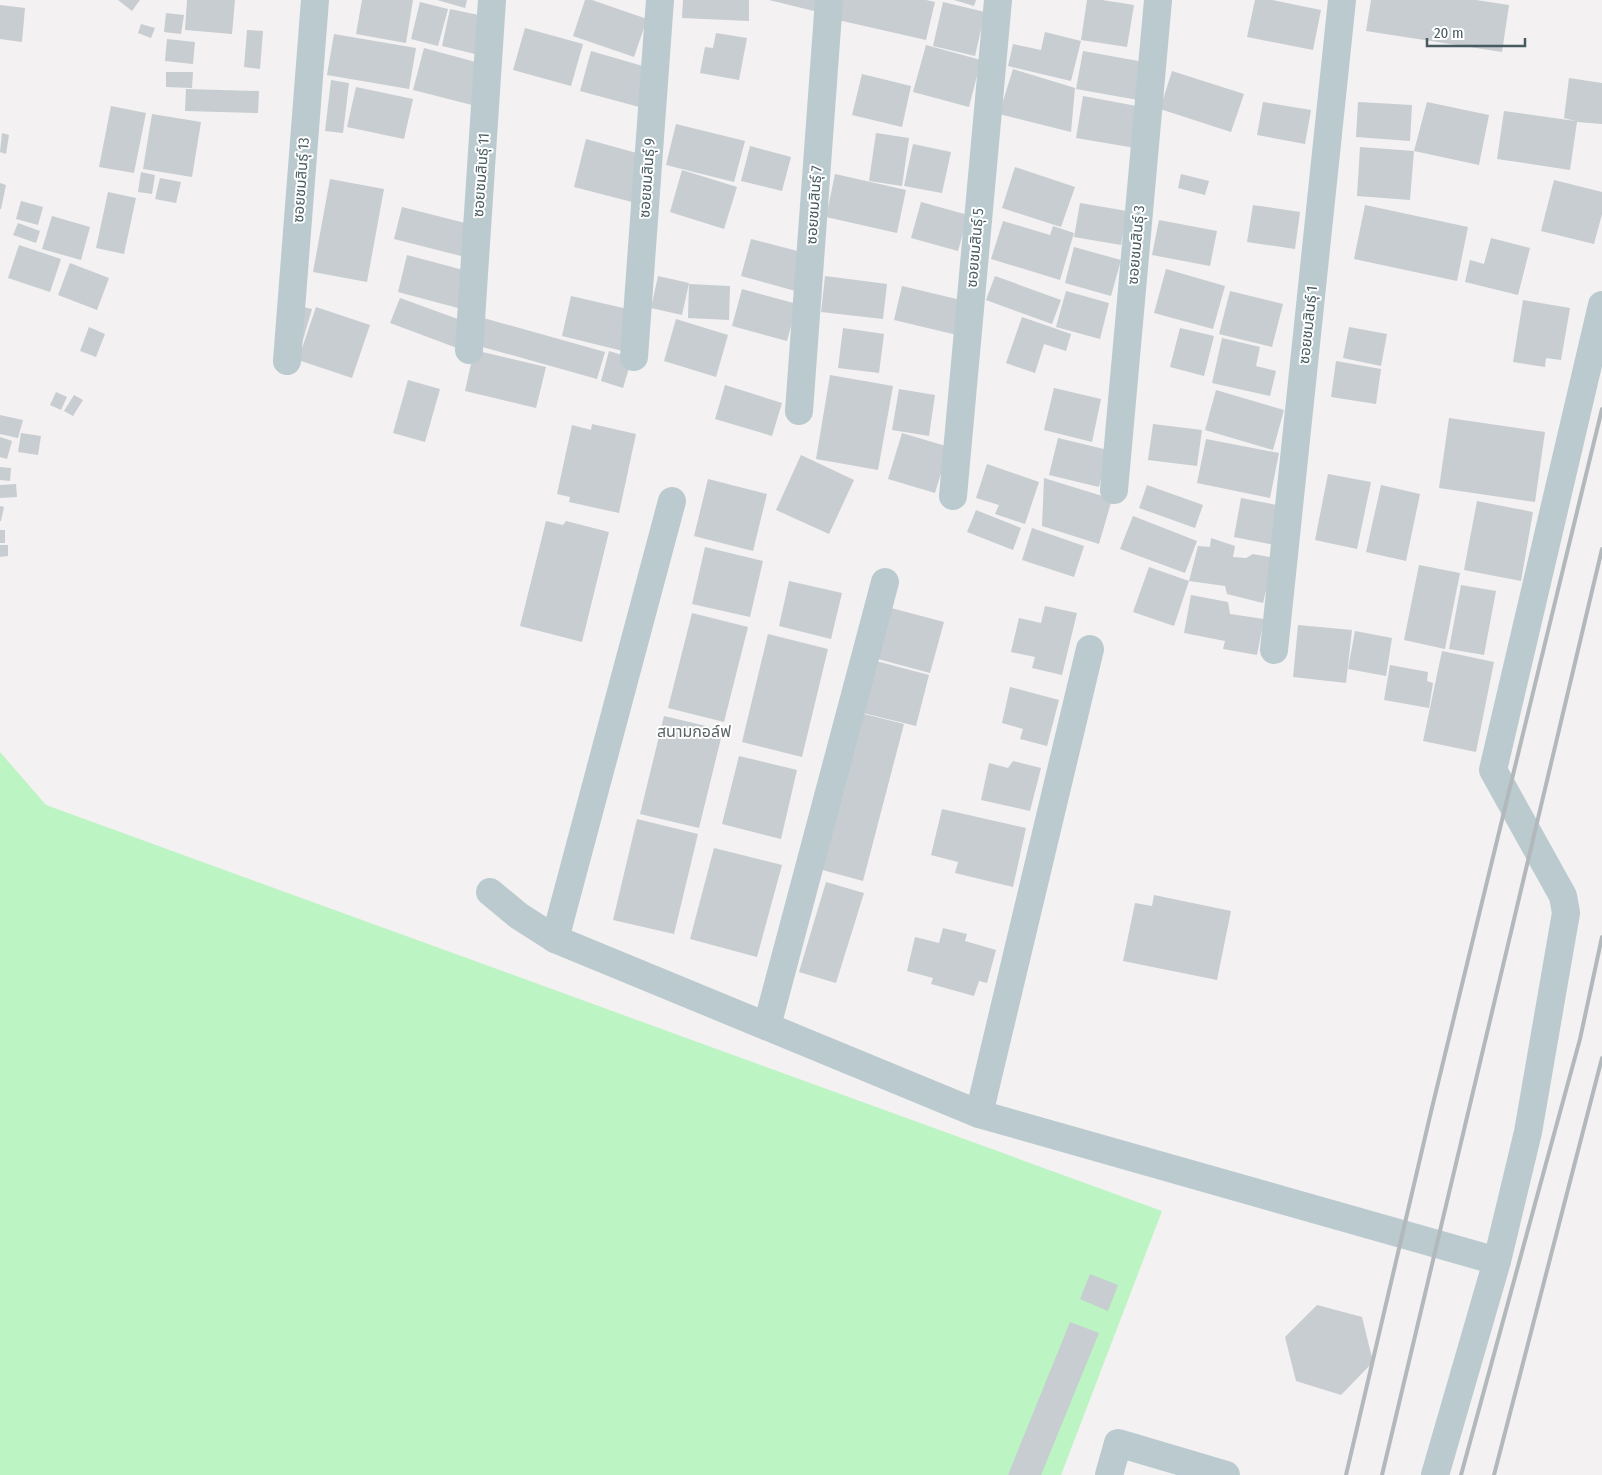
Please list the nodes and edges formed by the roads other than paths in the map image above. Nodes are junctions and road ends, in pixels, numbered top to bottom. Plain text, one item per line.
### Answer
1 (315, 0) edge
2 (492, 0) edge
3 (660, 0) edge
4 (829, 0) edge
5 (998, 0) edge
6 (1158, 0) edge
7 (1342, 0) edge
8 (1602, 305) edge
9 (469, 350) dead end
10 (634, 357) dead end
11 (287, 361) dead end
12 (799, 411) dead end
13 (1114, 490) dead end
14 (953, 496) dead end
15 (672, 501) dead end
16 (885, 582) dead end
17 (1090, 649) dead end
18 (1274, 650) dead end
19 (490, 892) dead end
20 (555, 938) junction
21 (767, 1026) junction
22 (979, 1114) junction
23 (1497, 1261) junction
24 (1109, 1475) edge
25 (1226, 1475) edge
26 (1435, 1475) edge

1 - 11 street, ซอยชมสินธุ์ 13
2 - 9 street, ซอยชมสินธุ์ 11
3 - 10 street, ซอยชมสินธุ์ 9
4 - 12 street, ซอยชมสินธุ์ 7
5 - 14 street, ซอยชมสินธุ์ 5
6 - 13 street, ซอยชมสินธุ์ 3
7 - 18 street, ซอยชมสินธุ์ 1
8 - 23 street
15 - 20 street
16 - 21 street
17 - 22 street
19 - 20 street
20 - 21 street
21 - 22 street
22 - 23 street
23 - 26 street
24 - 25 street

